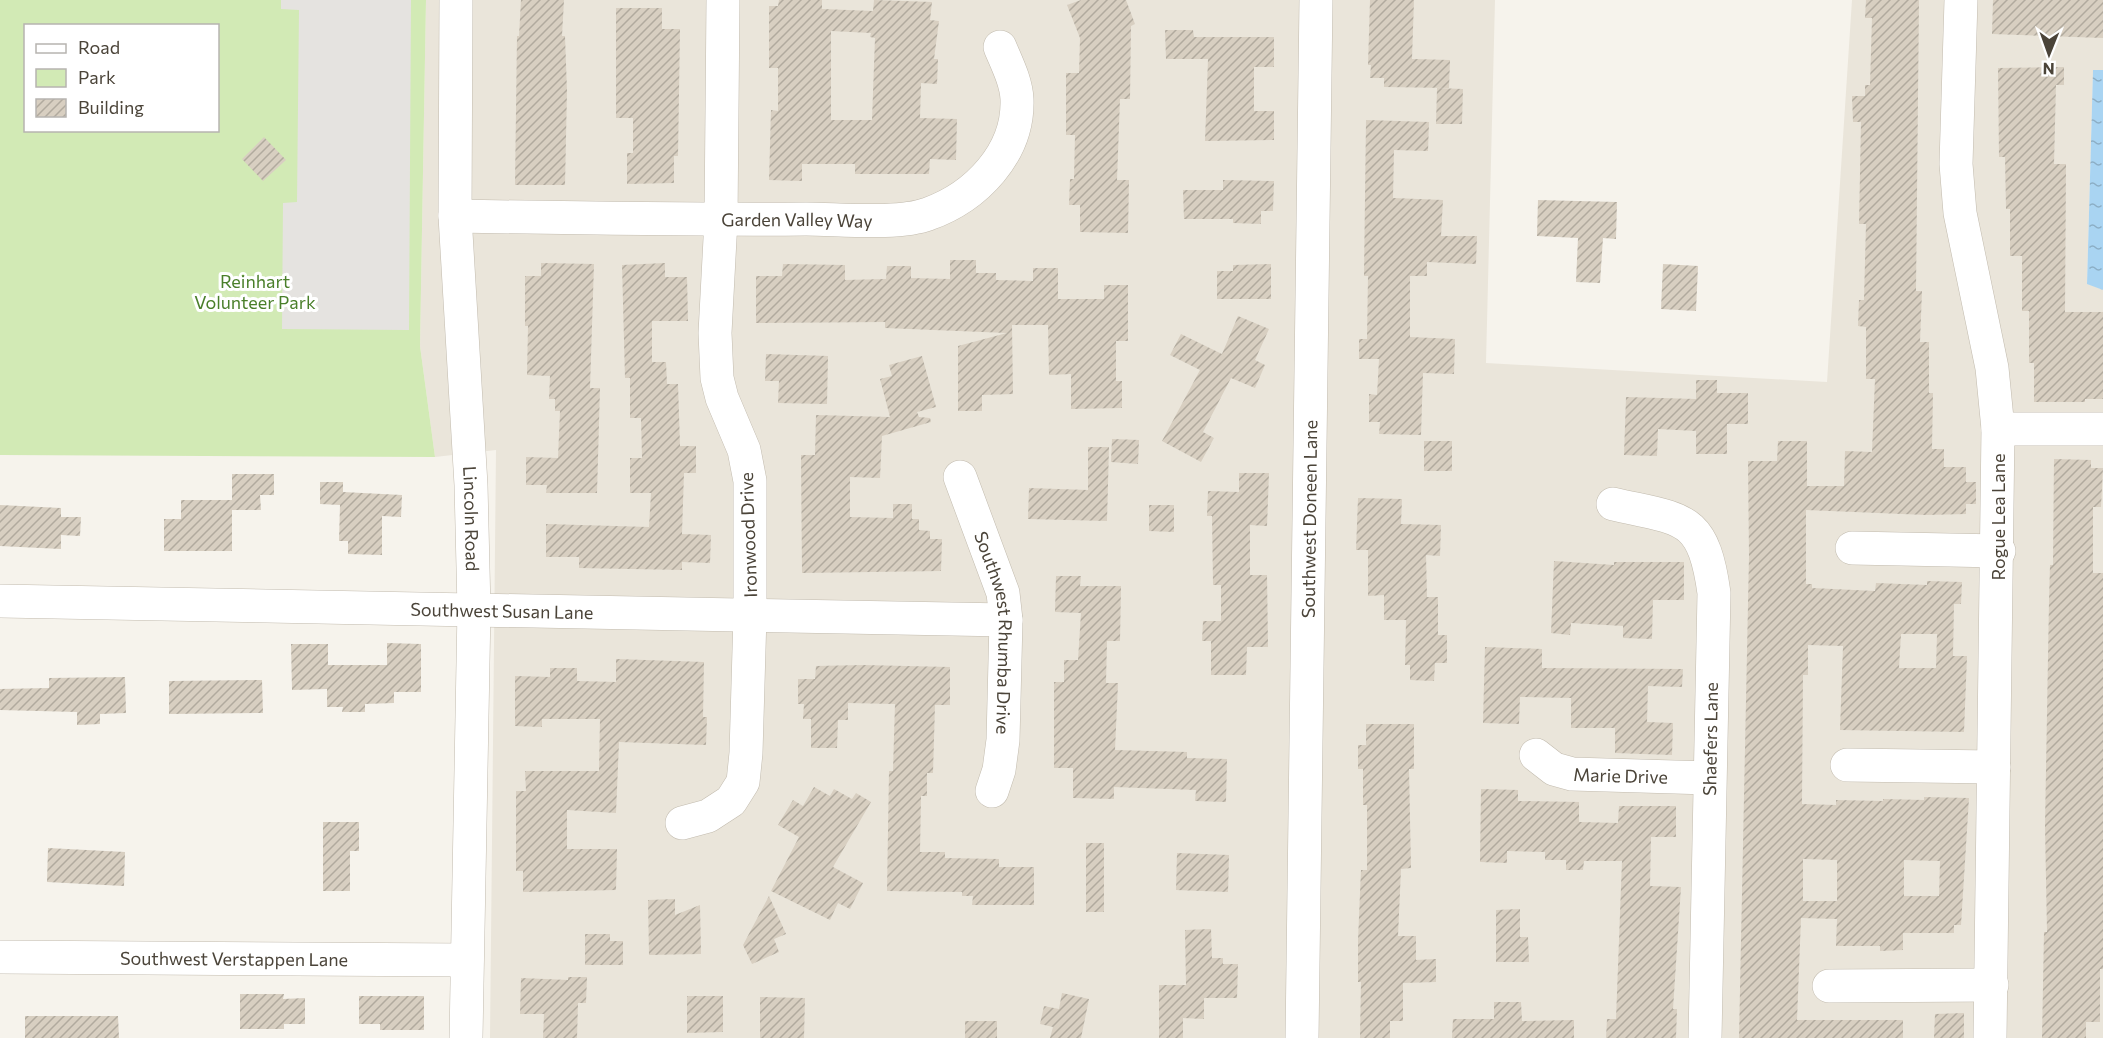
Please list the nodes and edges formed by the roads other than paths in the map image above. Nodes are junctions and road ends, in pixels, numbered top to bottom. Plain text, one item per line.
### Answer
1 (456, 0) edge
2 (723, 0) edge
3 (1316, 0) edge
4 (1961, 0) edge
5 (1000, 47) dead end
6 (455, 216) junction
7 (721, 220) junction
8 (1998, 429) junction
9 (2103, 429) edge
10 (960, 477) dead end
11 (1613, 504) dead end
12 (1852, 548) dead end
13 (1999, 551) junction
14 (0, 602) edge
15 (474, 609) junction
16 (750, 615) junction
17 (1006, 620) junction
18 (1536, 755) dead end
19 (1847, 765) dead end
20 (1994, 767) junction
21 (1709, 778) junction
22 (992, 791) dead end
23 (682, 823) dead end
24 (0, 957) edge
25 (467, 960) junction
26 (1992, 985) junction
27 (1829, 986) dead end
28 (466, 1038) edge
29 (1302, 1038) edge
30 (1705, 1038) edge
31 (1990, 1038) edge

1 - 6 street, Lincoln Road
2 - 7 street, Ironwood Drive
3 - 29 street, Southwest Doneen Lane
4 - 8 street, Rogue Lea Lane
5 - 7 street, Garden Valley Way
6 - 7 street, Garden Valley Way
6 - 15 street, Lincoln Road
7 - 16 street, Ironwood Drive
8 - 9 street
8 - 13 street, Rogue Lea Lane
10 - 17 street, Southwest Rhumba Drive
11 - 21 street, Shaefers Lane
12 - 13 street
13 - 20 street, Rogue Lea Lane
14 - 15 street, Southwest Susan Lane
15 - 16 street, Southwest Susan Lane
15 - 25 street, Lincoln Road
16 - 17 street, Southwest Susan Lane
16 - 23 street, Ironwood Drive
17 - 22 street, Southwest Rhumba Drive
18 - 21 street, Marie Drive
19 - 20 street
20 - 26 street, Rogue Lea Lane
21 - 30 street, Shaefers Lane
24 - 25 street, Southwest Verstappen Lane
25 - 28 street, Lincoln Road
26 - 27 street
26 - 31 street, Rogue Lea Lane

